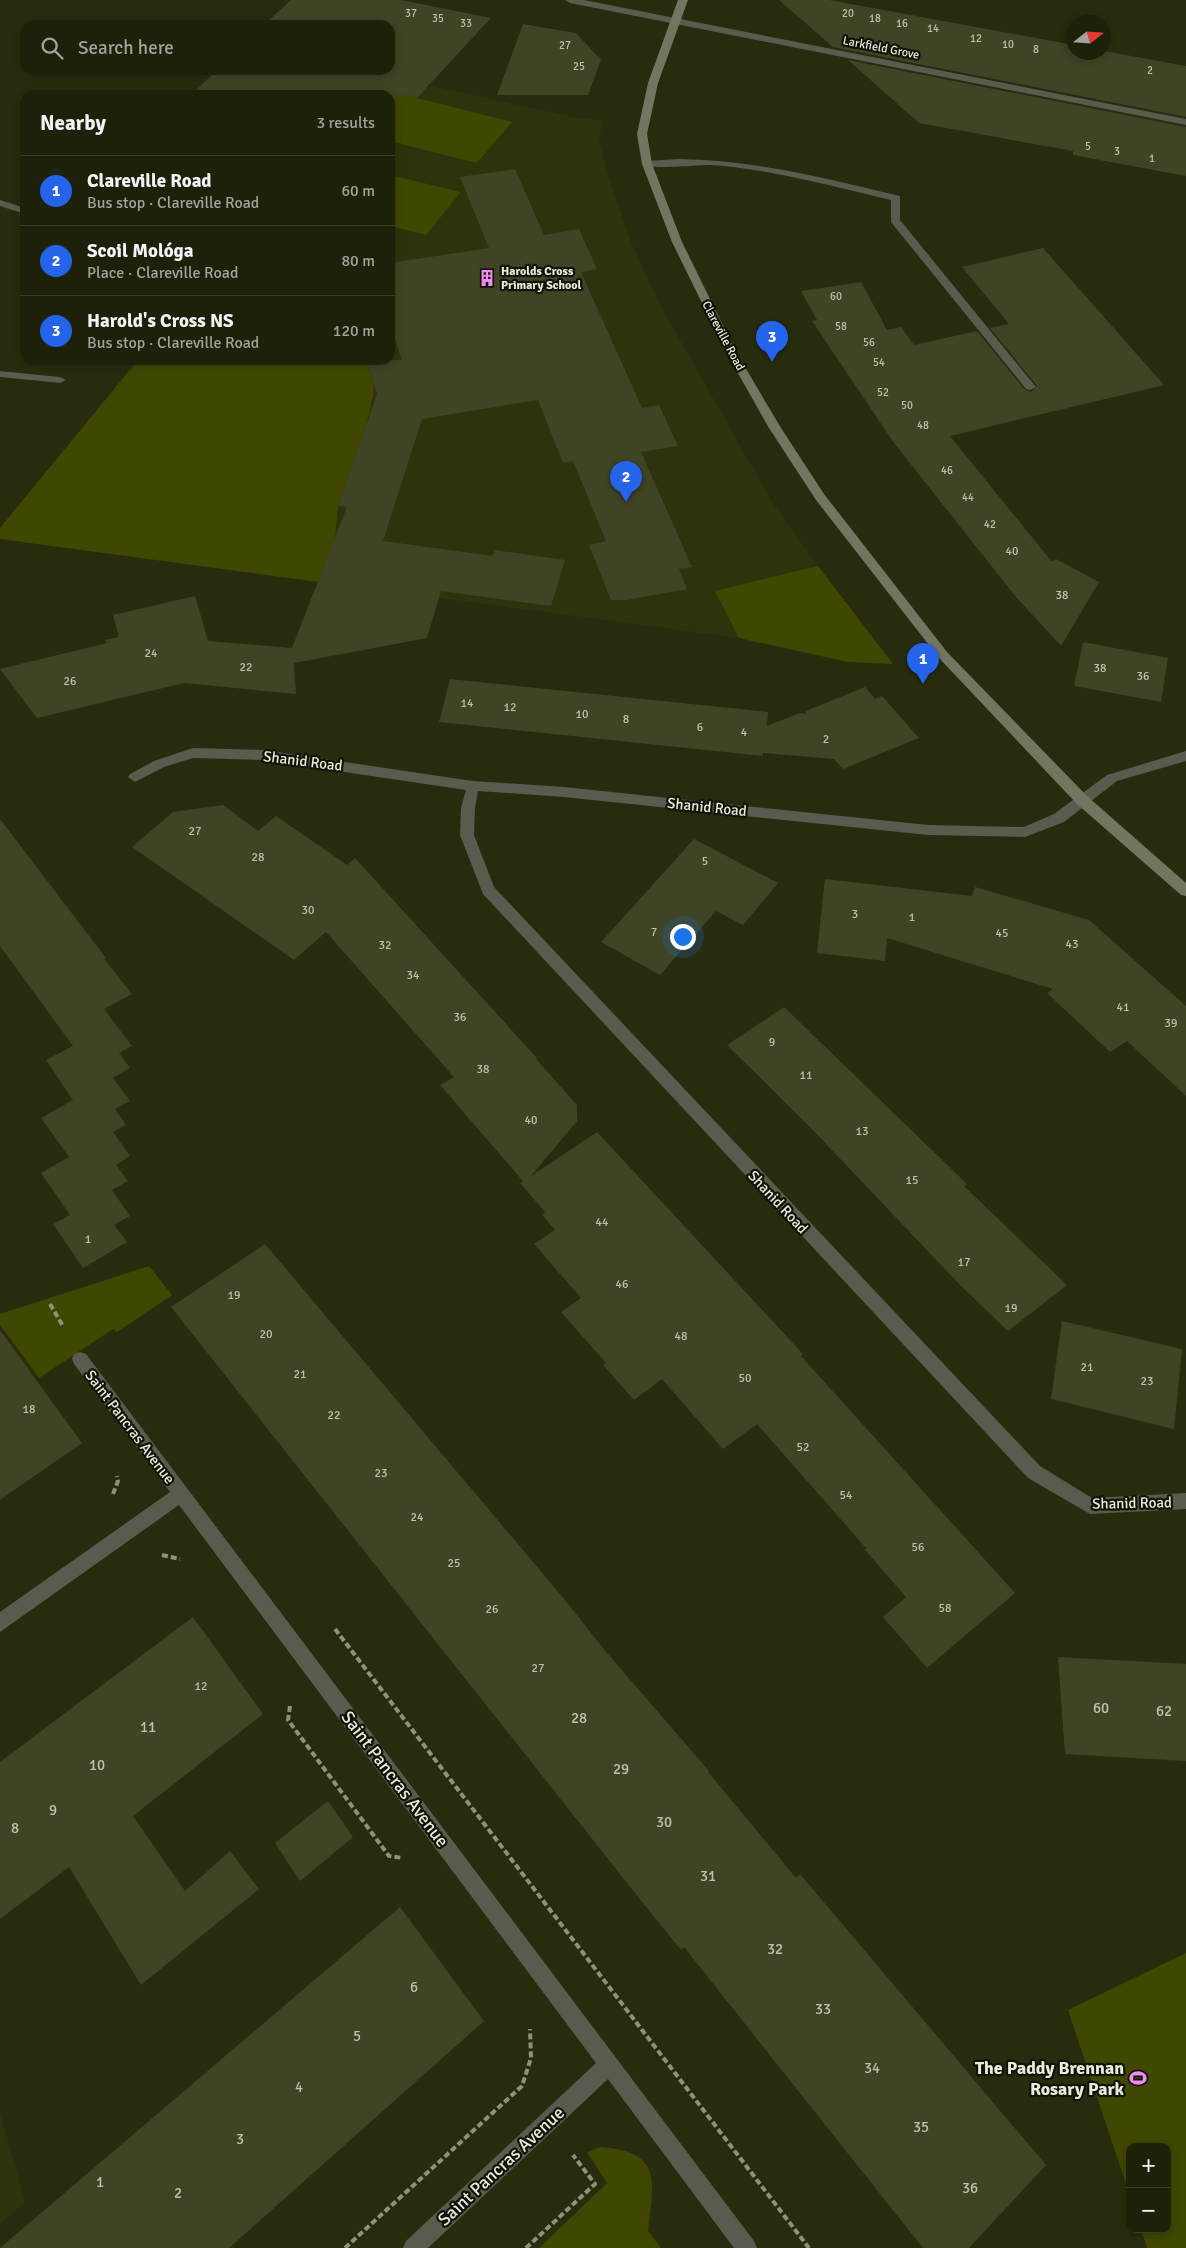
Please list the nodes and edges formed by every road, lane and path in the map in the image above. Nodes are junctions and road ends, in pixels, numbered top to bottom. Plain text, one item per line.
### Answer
1 (570, 0) edge
2 (683, 0) edge
3 (677, 21) junction
4 (1186, 122) edge
5 (647, 164) junction
6 (0, 202) edge
7 (20, 209) edge
8 (0, 374) edge
9 (60, 380) dead end
10 (1030, 387) dead end
11 (1186, 756) edge
12 (135, 776) dead end
13 (473, 786) junction
14 (1082, 800) junction
15 (1186, 891) edge
16 (80, 1360) dead end
17 (181, 1494) junction
18 (1186, 1501) edge
19 (158, 1555) dead end
20 (187, 1562) dead end
21 (0, 1623) edge
22 (292, 1699) dead end
23 (409, 1858) dead end
24 (529, 2023) dead end
25 (610, 2064) junction
26 (345, 2248) edge
27 (414, 2248) edge
28 (746, 2248) edge

1 - 3 street, Larkfield Grove
2 - 3 street, Clareville Road
3 - 4 street, Larkfield Grove
3 - 5 street, Clareville Road
5 - 10 street
5 - 14 street, Clareville Road
6 - 7 street
8 - 9 street
11 - 14 street, Shanid Road
12 - 13 street, Shanid Road
13 - 14 street, Shanid Road
13 - 18 street, Shanid Road
14 - 15 street, Clareville Road
16 - 17 street, Saint Pancras Avenue
17 - 21 street, Saint Pancras Avenue
17 - 25 street, Saint Pancras Avenue
19 - 20 path
22 - 23 path
24 - 26 path
25 - 27 street, Saint Pancras Avenue
25 - 28 street, Saint Pancras Avenue

